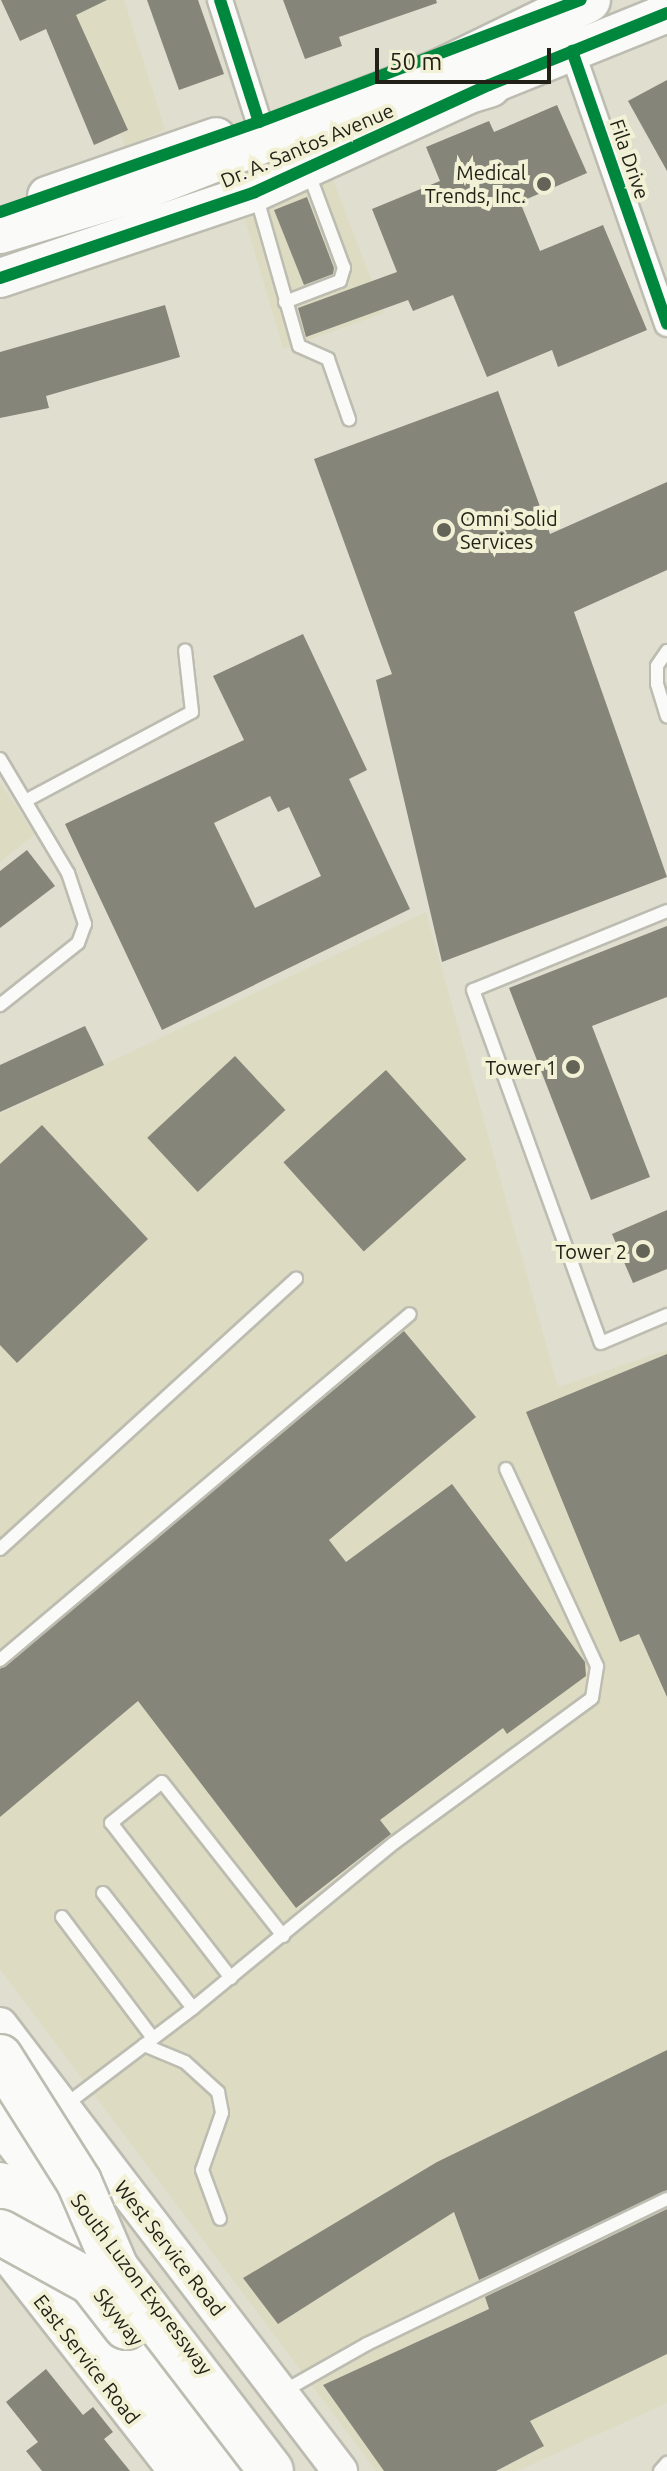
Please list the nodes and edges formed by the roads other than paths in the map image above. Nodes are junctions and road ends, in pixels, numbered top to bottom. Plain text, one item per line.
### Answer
1 (220, 0) edge
2 (581, 0) edge
3 (588, 0) edge
4 (667, 13) edge
5 (572, 51) junction
6 (489, 85) junction
7 (259, 122) junction
8 (308, 171) junction
9 (255, 192) junction
10 (0, 212) edge
11 (0, 231) edge
12 (0, 249) edge
13 (0, 278) edge
14 (285, 302) junction
15 (667, 324) edge
16 (349, 419) dead end
17 (185, 650) dead end
18 (667, 651) edge
19 (667, 717) edge
20 (0, 759) edge
21 (27, 800) junction
22 (667, 911) edge
23 (0, 1005) edge
24 (296, 1279) dead end
25 (410, 1314) dead end
26 (667, 1315) edge
27 (506, 1469) dead end
28 (0, 1549) edge
29 (0, 1660) edge
30 (103, 1893) dead end
31 (62, 1917) dead end
32 (283, 1936) junction
33 (231, 1978) junction
34 (193, 2008) junction
35 (0, 2025) edge
36 (148, 2042) junction
37 (0, 2057) edge
38 (0, 2096) edge
39 (62, 2107) junction
40 (0, 2118) edge
41 (0, 2163) edge
42 (0, 2185) edge
43 (667, 2199) edge
44 (220, 2219) dead end
45 (0, 2232) edge
46 (0, 2246) edge
47 (104, 2275) junction
48 (179, 2380) junction
49 (281, 2393) junction
50 (667, 2463) edge
51 (176, 2471) edge
52 (219, 2471) edge
53 (237, 2471) edge
54 (271, 2471) edge
55 (286, 2471) edge
56 (340, 2471) edge
57 (660, 2471) edge

1 - 7 street
2 - 7 main road, Dr. A. Santos Avenue
3 - 11 highway
4 - 5 main road, Dr. A. Santos Avenue
5 - 6 main road, Dr. A. Santos Avenue
5 - 15 street, Fila Drive
6 - 8 main road, Dr. A. Santos Avenue
6 - 12 highway
7 - 10 main road, Dr. A. Santos Avenue
8 - 9 main road, Dr. A. Santos Avenue
8 - 14 lane
9 - 13 main road, Dr. A. Santos Avenue
9 - 14 lane
14 - 16 lane
17 - 21 lane
18 - 19 lane
20 - 21 lane
21 - 23 lane
22 - 26 lane
24 - 28 lane
25 - 29 lane
27 - 32 lane
30 - 34 lane
31 - 36 lane
32 - 33 lane
32 - 33 lane
33 - 34 lane
34 - 36 lane
35 - 39 main road, West Service Road
36 - 39 lane
36 - 44 lane
37 - 47 highway, bridge
38 - 48 highway, South Luzon Expressway
39 - 49 main road, West Service Road
40 - 47 highway, Skyway, bridge
41 - 47 highway, Skyway
42 - 48 highway, South Luzon Expressway
43 - 49 lane
45 - 47 highway, bridge
46 - 51 main road, East Service Road
47 - 53 highway, Skyway, bridge
47 - 54 highway, Skyway, bridge
48 - 52 highway, South Luzon Expressway
48 - 55 highway, South Luzon Expressway
49 - 56 main road, West Service Road
50 - 57 lane

